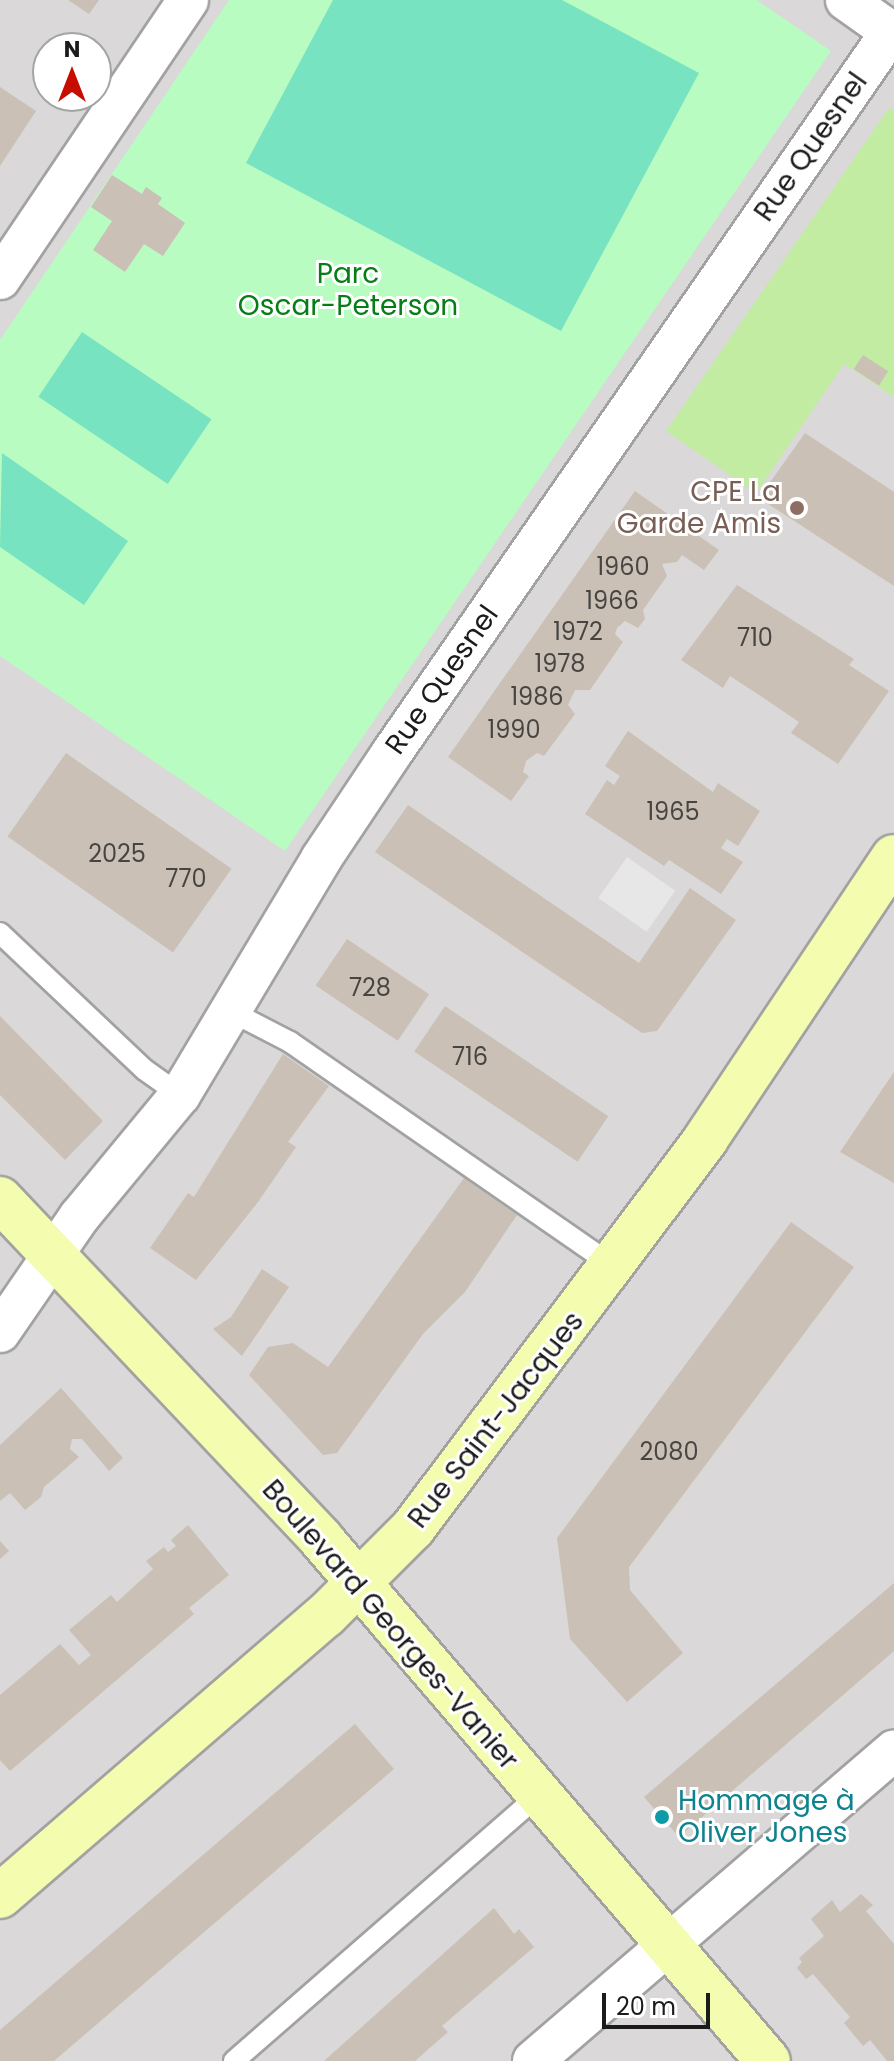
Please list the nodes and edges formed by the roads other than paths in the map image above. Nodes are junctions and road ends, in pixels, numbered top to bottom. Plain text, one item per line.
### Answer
1 (188, 0) edge
2 (846, 0) edge
3 (892, 33) edge
4 (0, 279) edge
5 (894, 857) edge
6 (0, 933) edge
7 (232, 1012) junction
8 (180, 1095) junction
9 (0, 1199) edge
10 (55, 1254) junction
11 (613, 1266) junction
12 (0, 1332) edge
13 (358, 1585) junction
14 (894, 1751) edge
15 (538, 1796) junction
16 (0, 1896) edge
17 (668, 1945) junction
18 (234, 2061) edge
19 (533, 2061) edge
20 (768, 2061) edge

1 - 4 street
2 - 3 street
3 - 7 street, Rue Quesnel
5 - 11 main road, Rue Saint-Jacques
6 - 8 lane
7 - 8 street, Rue Quesnel
7 - 11 lane
8 - 10 street, Rue Quesnel
9 - 10 main road, Boulevard Georges-Vanier
10 - 12 street, Rue Quesnel
10 - 13 main road, Boulevard Georges-Vanier
11 - 13 main road, Rue Saint-Jacques
13 - 15 main road, Boulevard Georges-Vanier
13 - 16 main road, Rue Saint-Jacques
14 - 17 street
15 - 17 main road, Boulevard Georges-Vanier
15 - 18 lane
17 - 19 street
17 - 20 main road, Boulevard Georges-Vanier

